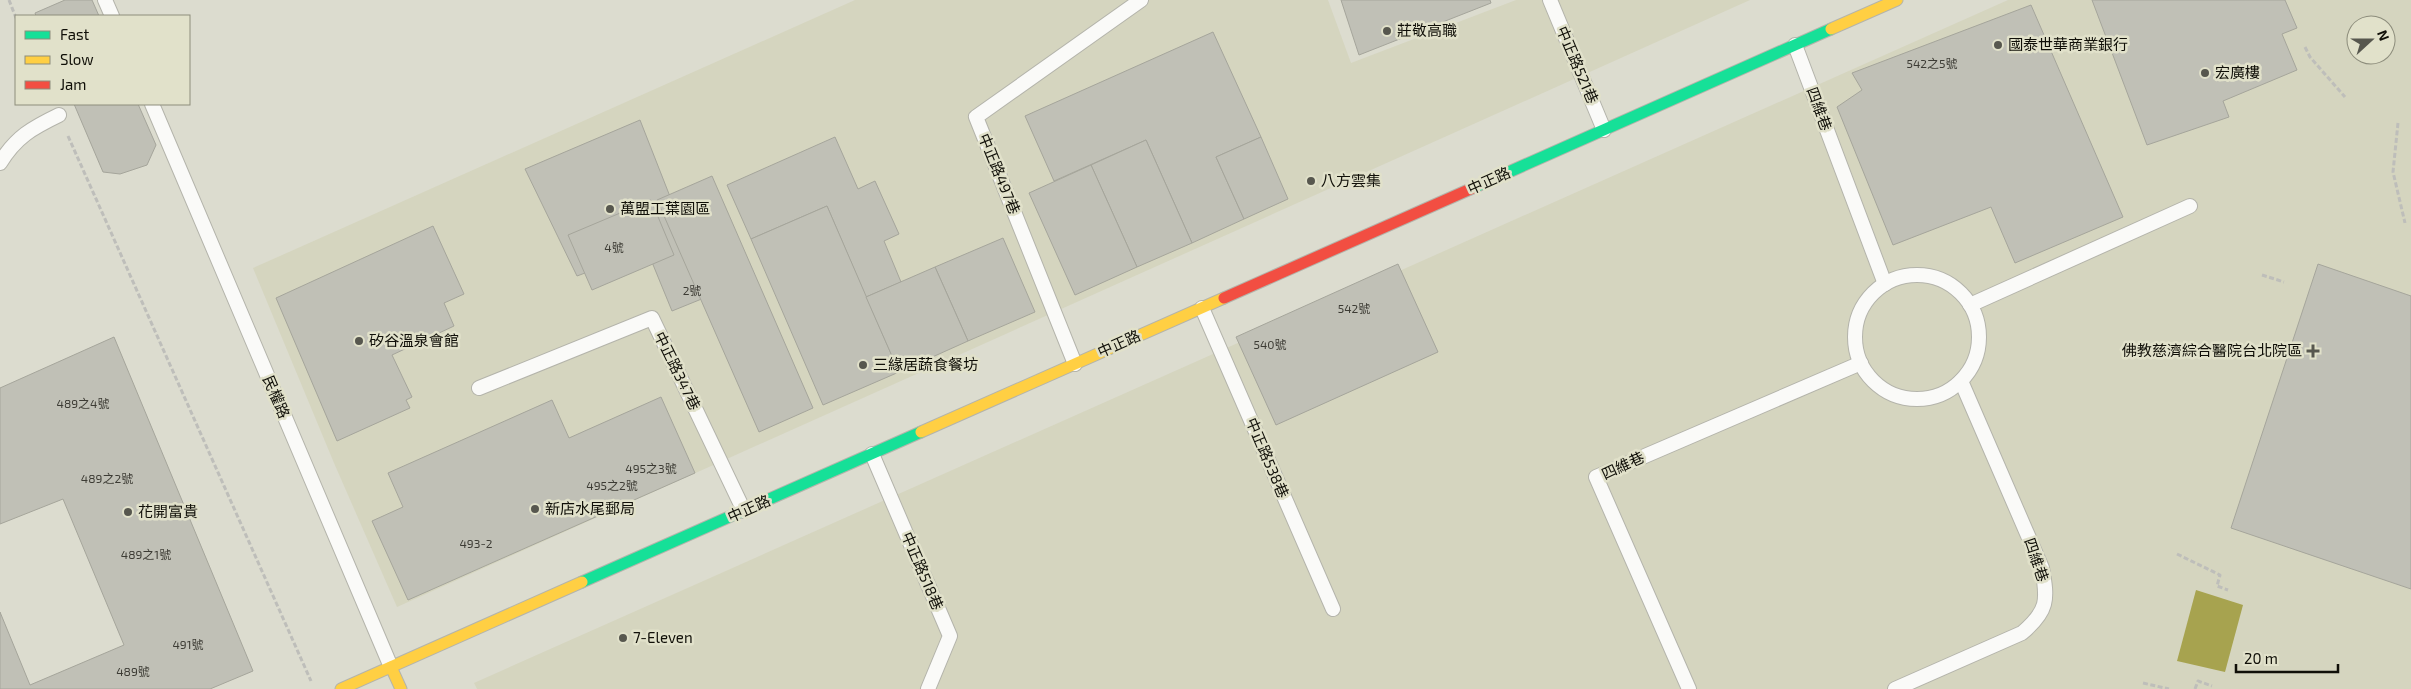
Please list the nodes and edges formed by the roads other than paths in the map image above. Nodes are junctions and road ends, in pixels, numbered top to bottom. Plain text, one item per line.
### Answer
1 (105, 0) edge
2 (1141, 0) edge
3 (1550, 0) edge
4 (1897, 0) edge
5 (112, 15) edge
6 (1795, 45) junction
7 (152, 105) edge
8 (59, 115) road end
9 (1604, 130) junction
10 (0, 163) edge
11 (2190, 206) dead end
12 (1885, 284) junction
13 (1970, 305) junction
14 (1202, 308) junction
15 (1861, 363) junction
16 (1075, 364) junction
17 (1961, 381) junction
18 (479, 388) dead end
19 (872, 454) junction
20 (744, 511) junction
21 (1333, 608) dead end
22 (391, 667) junction
23 (341, 689) edge
24 (401, 689) edge
25 (928, 689) edge
26 (1689, 689) edge
27 (1895, 689) edge

1 - 5 lane
2 - 16 lane, 中正路497巷
3 - 9 lane, 中正路521巷
4 - 6 street, 中正路
6 - 9 street, 中正路
6 - 12 lane, 四維巷
7 - 22 lane, 民權路
8 - 10 lane
9 - 14 street, 中正路
11 - 13 lane
12 - 13 lane
12 - 15 lane
13 - 17 lane
14 - 16 street, 中正路
14 - 21 lane, 中正路538巷
15 - 17 lane
15 - 26 lane, 四維巷
16 - 19 street, 中正路
17 - 27 lane, 四維巷
18 - 20 lane, 中正路347巷
19 - 20 street, 中正路
19 - 25 lane, 中正路518巷
20 - 22 street, 中正路
22 - 23 street, 中正路
22 - 24 street, 民權路

